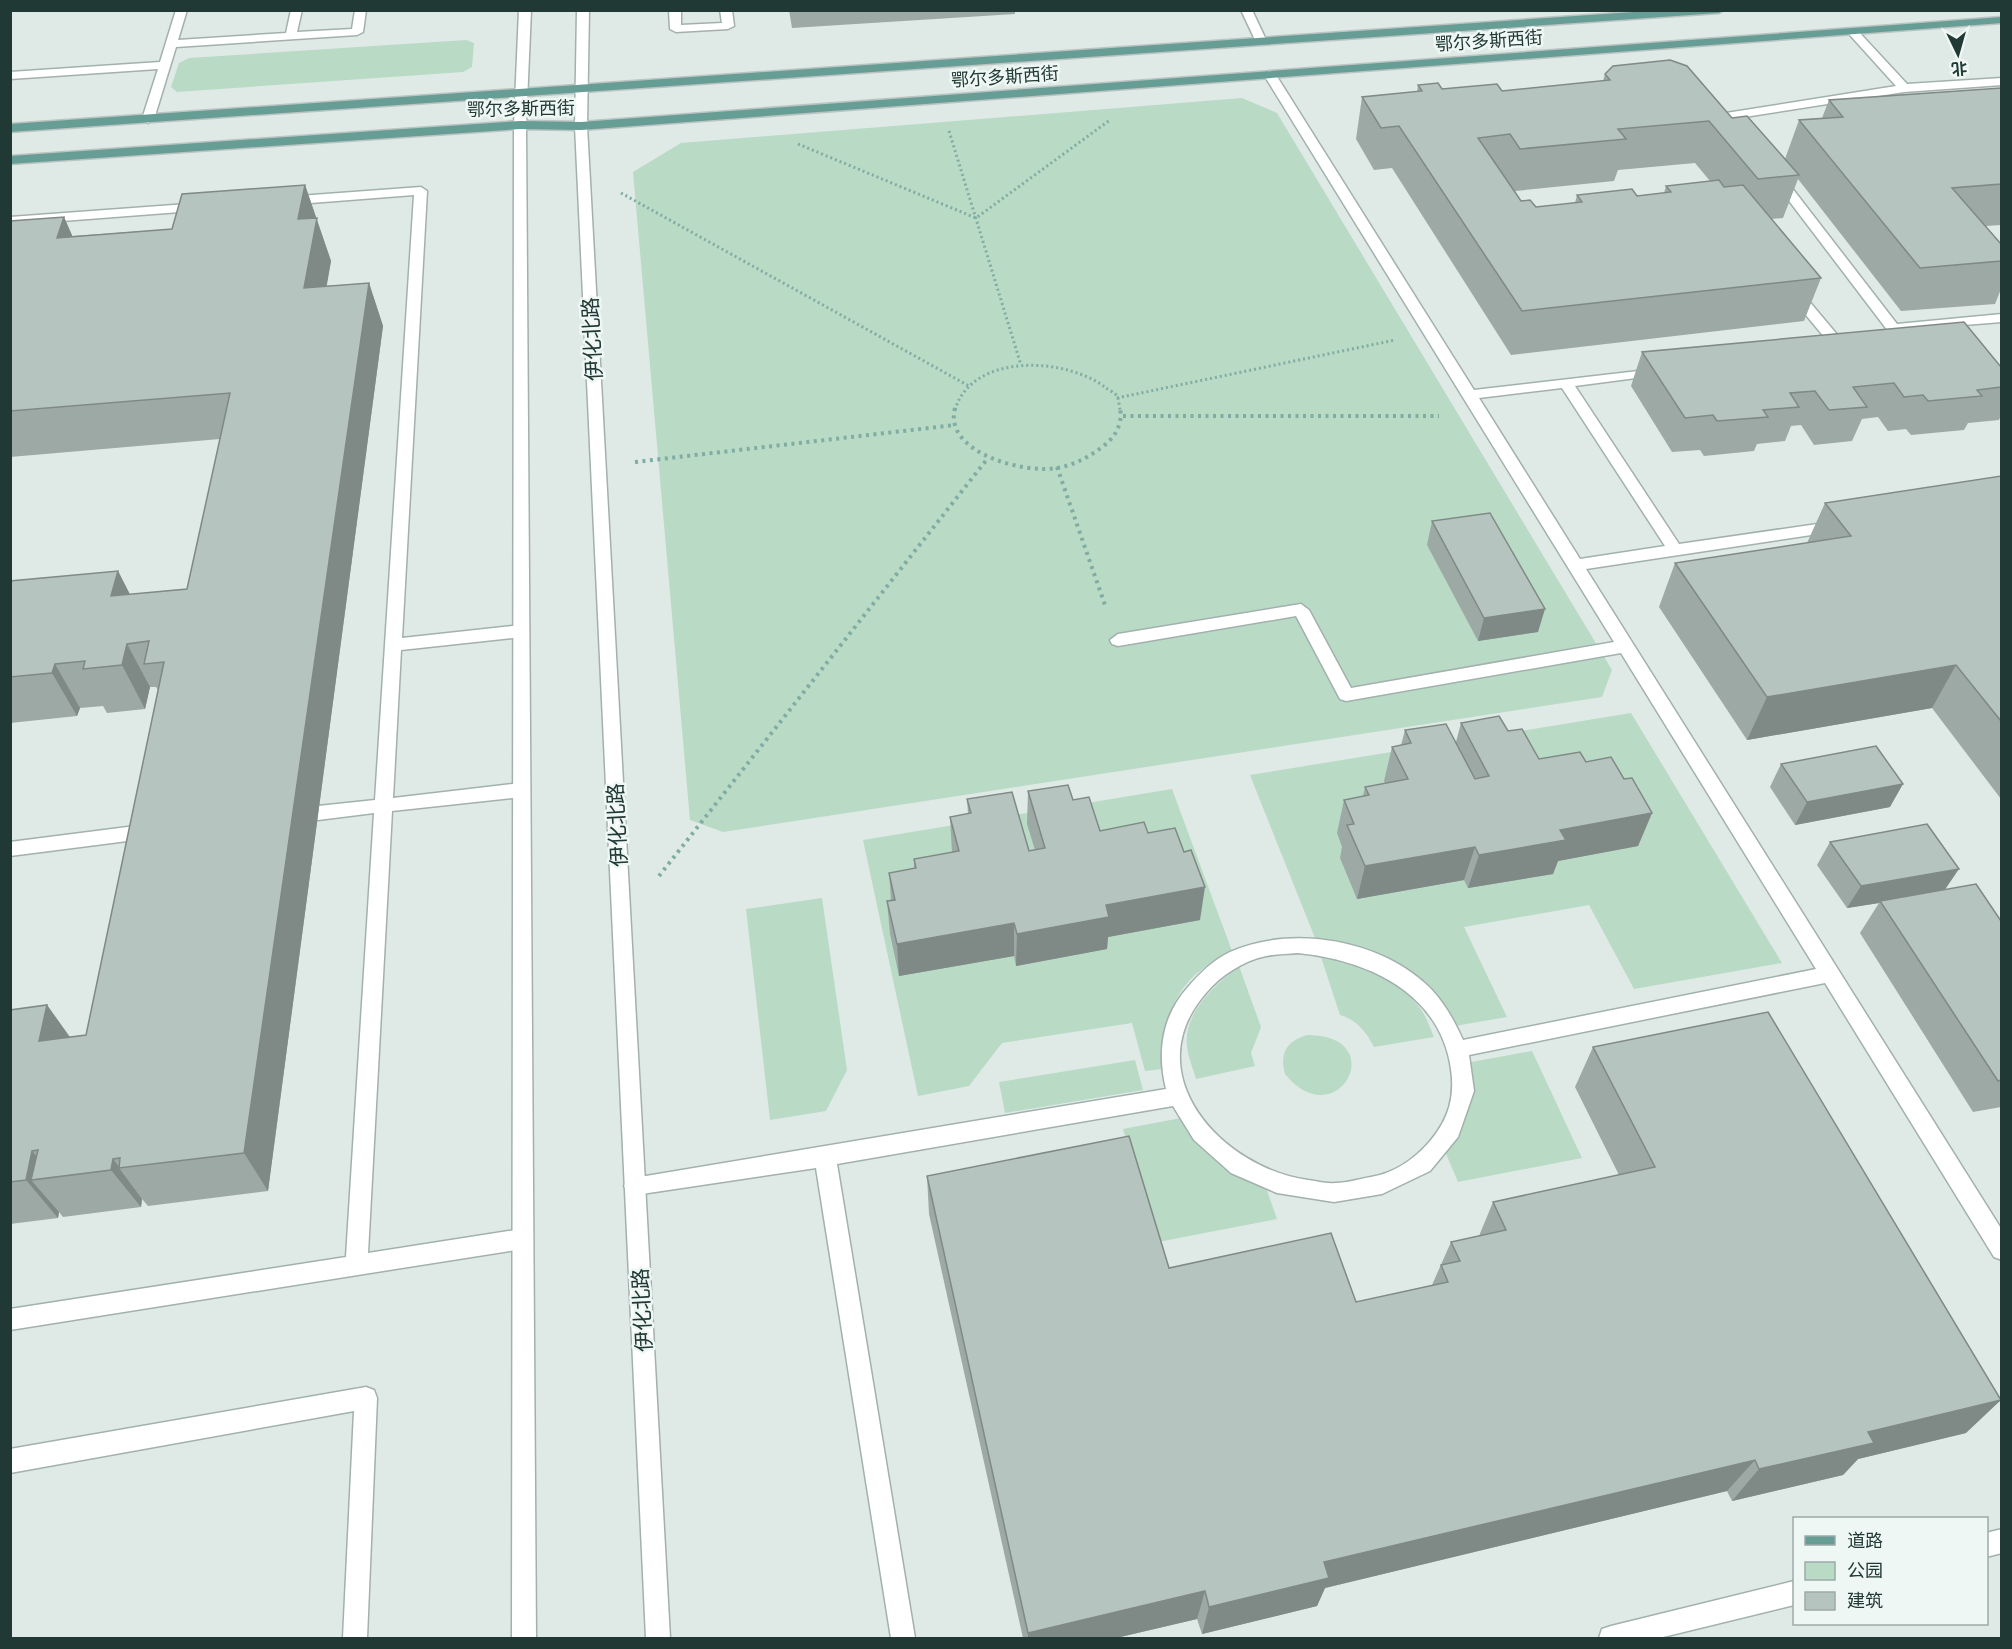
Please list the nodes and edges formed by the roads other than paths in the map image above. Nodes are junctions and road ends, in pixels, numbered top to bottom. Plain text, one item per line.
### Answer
1 (182, 10) edge
2 (297, 10) edge
3 (361, 10) edge
4 (525, 10) edge
5 (583, 10) edge
6 (675, 10) edge
7 (726, 10) edge
8 (1246, 10) edge
9 (1719, 10) edge
10 (2001, 20) edge
11 (1853, 32) junction
12 (291, 36) junction
13 (1261, 42) junction
14 (172, 44) junction
15 (165, 65) junction
16 (1270, 75) junction
17 (10, 76) edge
18 (2001, 81) edge
19 (1904, 88) junction
20 (583, 89) junction
21 (521, 94) junction
22 (148, 119) junction
23 (520, 125) junction
24 (581, 126) junction
25 (10, 128) edge
26 (1751, 144) edge
27 (10, 160) edge
28 (1772, 171) edge
29 (269, 202) edge
30 (222, 205) edge
31 (10, 221) edge
32 (1781, 276) edge
33 (2001, 318) edge
34 (1817, 350) edge
35 (1669, 369) edge
36 (1566, 383) junction
37 (1470, 395) junction
38 (1850, 524) edge
39 (1675, 550) junction
40 (1575, 565) junction
41 (521, 631) junction
42 (1118, 640) road end
43 (394, 645) junction
44 (1625, 646) junction
45 (521, 790) junction
46 (384, 806) junction
47 (318, 813) dead end
48 (162, 830) edge
49 (10, 849) edge
50 (1829, 974) junction
51 (1458, 1049) junction
52 (1178, 1096) junction
53 (825, 1158) junction
54 (635, 1186) junction
55 (522, 1239) junction
56 (2001, 1250) edge
57 (357, 1265) junction
58 (10, 1320) edge
59 (10, 1461) edge
60 (1793, 1593) edge
61 (355, 1638) edge
62 (524, 1638) edge
63 (658, 1638) edge
64 (903, 1638) edge
65 (1611, 1638) edge

1 - 14 street
2 - 12 street
3 - 12 street
4 - 21 street
5 - 20 street, 伊化北路
6 - 7 street
8 - 13 street
9 - 13 main road, 鄂尔多斯西街
10 - 11 main road, 鄂尔多斯西街
11 - 16 main road, 鄂尔多斯西街
11 - 19 street
12 - 14 street
13 - 20 main road, 鄂尔多斯西街
14 - 15 street
15 - 17 street
15 - 22 street
16 - 24 main road, 鄂尔多斯西街
16 - 37 street
18 - 19 street
19 - 26 street
20 - 21 main road, 鄂尔多斯西街
20 - 24 street, 伊化北路
21 - 22 main road, 鄂尔多斯西街
21 - 23 street
22 - 25 main road, 鄂尔多斯西街
23 - 24 main road, 鄂尔多斯西街
23 - 27 main road, 鄂尔多斯西街
23 - 41 street
24 - 54 street, 伊化北路
28 - 33 street
29 - 43 street
30 - 31 street
32 - 34 street
35 - 36 street
36 - 37 street
36 - 39 street
37 - 40 street
38 - 39 street
39 - 40 street
40 - 44 street
41 - 43 street
41 - 45 street
42 - 44 street
43 - 46 street
44 - 50 street
45 - 46 street
45 - 55 street
46 - 47 street
46 - 57 street
48 - 49 street
50 - 51 street
50 - 56 street
51 - 52 street
51 - 52 street
52 - 53 street
53 - 54 street
53 - 64 street
54 - 63 street, 伊化北路
55 - 57 street
55 - 62 street
57 - 58 street
59 - 61 street
60 - 65 street

